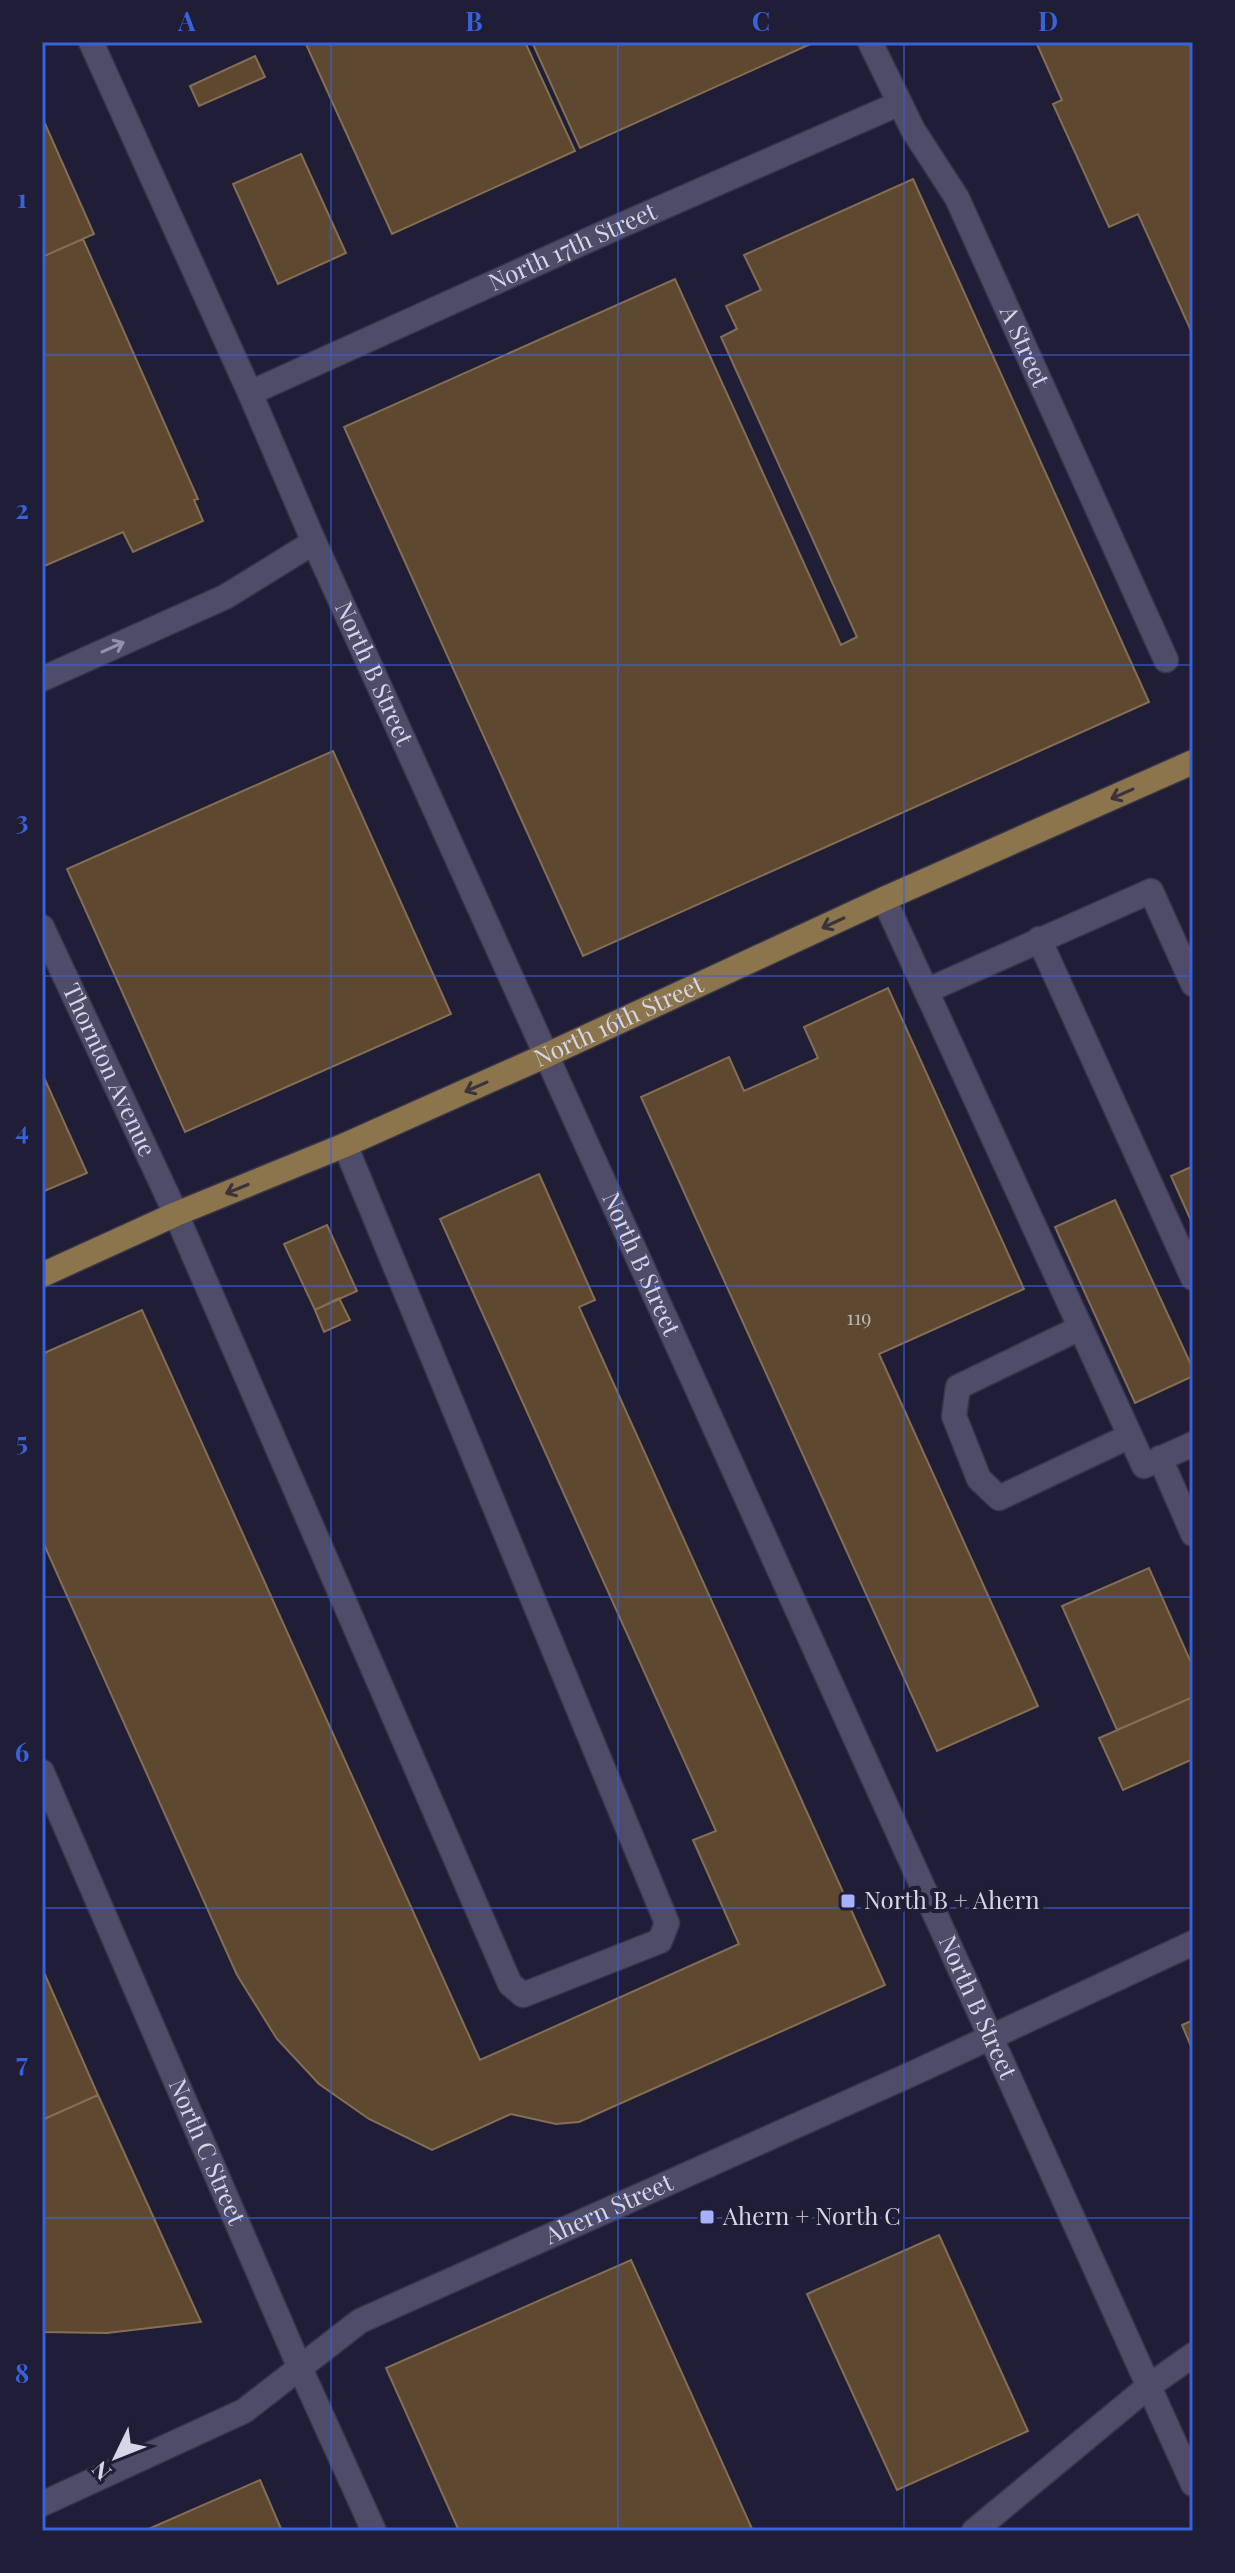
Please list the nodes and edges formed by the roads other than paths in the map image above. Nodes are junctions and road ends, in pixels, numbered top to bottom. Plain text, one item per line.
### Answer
1 (91, 42) edge
2 (870, 42) edge
3 (898, 104) junction
4 (250, 393) junction
5 (314, 542) junction
6 (1166, 660) dead end
7 (42, 679) edge
8 (1193, 762) edge
9 (884, 899) junction
10 (42, 927) edge
11 (1039, 939) junction
12 (1193, 984) edge
13 (926, 991) junction
14 (547, 1055) junction
15 (345, 1145) junction
16 (176, 1214) junction
17 (42, 1275) edge
18 (1193, 1278) edge
19 (1080, 1328) junction
20 (1130, 1436) junction
21 (1193, 1444) edge
22 (1160, 1458) junction
23 (1193, 1534) edge
24 (42, 1772) edge
25 (1193, 1943) edge
26 (989, 2037) junction
27 (1193, 2355) edge
28 (300, 2368) junction
29 (1149, 2386) junction
30 (1193, 2484) edge
31 (42, 2504) edge
32 (374, 2531) edge
33 (974, 2531) edge

1 - 4 street, North B Street
2 - 3 street, A Street
3 - 4 street, North 17th Street
3 - 6 street, A Street
4 - 5 street, North B Street
7 -> 5 street
5 - 14 street, North B Street
8 -> 9 main road, North 16th Street
9 - 13 street
9 -> 14 main road, North 16th Street
10 - 16 street, Thornton Avenue
11 - 12 street
11 - 13 street
11 - 18 street
13 - 19 street
14 -> 15 main road, North 16th Street
14 - 26 street, North B Street
15 -> 16 main road, North 16th Street
15 - 16 street, Thornton Avenue
16 - 17 main road, North 16th Street
19 - 20 street
19 - 20 street
20 - 22 street
21 - 22 street
22 - 23 street
24 - 28 street, North C Street
25 - 26 street, Ahern Street
26 - 28 street, Ahern Street
26 - 29 street, North B Street
27 - 29 street
28 - 31 street, Ahern Street
28 - 32 street, North C Street
29 - 30 street, North B Street
29 - 33 street

